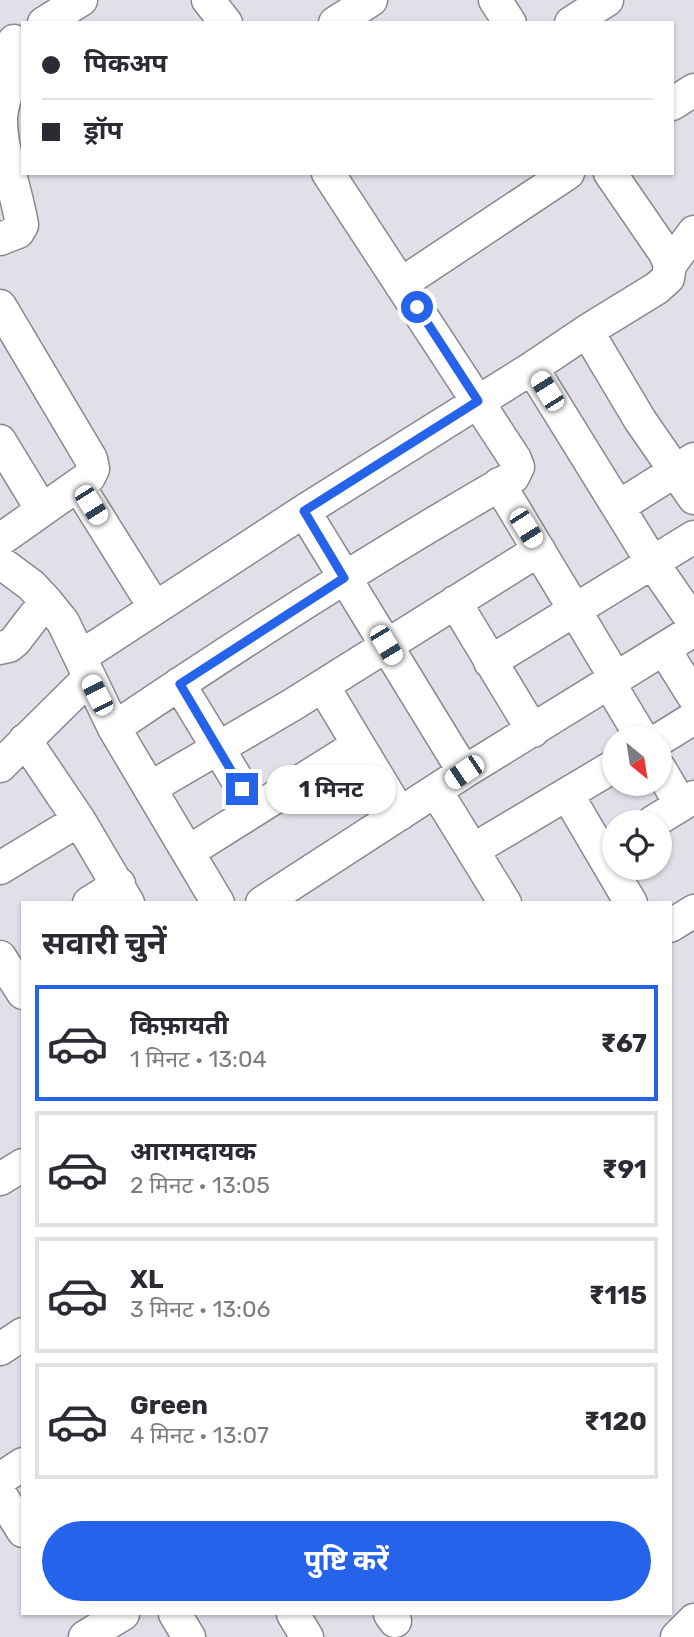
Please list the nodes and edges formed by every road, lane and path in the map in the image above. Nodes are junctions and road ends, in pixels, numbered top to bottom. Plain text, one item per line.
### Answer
1 (27, 0) edge
2 (81, 0) edge
3 (208, 0) edge
4 (371, 0) edge
5 (495, 0) edge
6 (607, 0) edge
7 (42, 21) edge
8 (46, 21) edge
9 (224, 21) edge
10 (338, 21) edge
11 (509, 21) edge
12 (574, 21) edge
13 (12, 43) edge
14 (694, 90) edge
15 (674, 103) edge
16 (1, 128) edge
17 (332, 175) edge
18 (565, 175) edge
19 (611, 175) edge
20 (694, 232) edge
21 (0, 239) edge
22 (670, 265) junction
23 (401, 284) junction
24 (0, 306) edge
25 (587, 331) junction
26 (532, 368) junction
27 (478, 401) junction
28 (0, 441) edge
29 (684, 465) edge
30 (499, 484) junction
31 (78, 485) junction
32 (694, 498) edge
33 (618, 507) junction
34 (42, 510) junction
35 (304, 511) junction
36 (694, 537) edge
37 (0, 540) edge
38 (539, 550) junction
39 (0, 562) edge
40 (652, 562) junction
41 (344, 578) junction
42 (46, 601) junction
43 (455, 603) junction
44 (155, 608) junction
45 (576, 610) junction
46 (694, 623) edge
47 (694, 630) edge
48 (386, 645) junction
49 (664, 649) junction
50 (3, 650) edge
51 (490, 662) junction
52 (85, 667) junction
53 (613, 681) junction
54 (180, 684) junction
55 (323, 686) junction
56 (694, 697) edge
57 (694, 718) edge
58 (636, 726) edge
59 (114, 728) junction
60 (533, 731) junction
61 (672, 732) edge
62 (25, 740) junction
63 (358, 745) junction
64 (218, 748) junction
65 (0, 766) edge
66 (464, 772) junction
67 (602, 773) edge
68 (672, 783) edge
69 (150, 788) junction
70 (436, 791) junction
71 (567, 794) junction
72 (687, 801) edge
73 (255, 809) junction
74 (672, 810) edge
75 (400, 814) junction
76 (79, 820) junction
77 (602, 842) edge
78 (473, 850) junction
79 (188, 852) junction
80 (5, 854) edge
81 (621, 880) edge
82 (123, 894) edge
83 (97, 901) edge
84 (217, 901) edge
85 (265, 901) edge
86 (504, 901) edge
87 (630, 901) edge
88 (694, 911) edge
89 (672, 925) edge
90 (21, 945) edge
91 (0, 957) edge
92 (21, 990) edge
93 (21, 1166) edge
94 (0, 1179) edge
95 (21, 1336) edge
96 (0, 1349) edge
97 (21, 1465) edge
98 (0, 1479) edge
99 (0, 1494) edge
100 (21, 1528) edge
101 (120, 1615) edge
102 (176, 1615) edge
103 (294, 1615) edge
104 (694, 1620) edge
105 (84, 1628) edge
106 (189, 1637) edge
107 (307, 1637) edge
108 (677, 1637) edge

1 - 7 street
2 - 8 street
3 - 9 street
4 - 10 street
5 - 11 street
6 - 12 street
13 - 16 street
14 - 15 street
16 - 21 street
17 - 23 street
18 - 23 street
19 - 22 street
20 - 22 street
22 - 25 street
23 - 27 street
24 - 31 street
25 - 26 street
25 - 29 street
26 - 27 street
26 - 33 street
27 - 30 street
27 - 35 street
28 - 34 street
29 - 32 street
29 - 33 street
30 - 38 street
30 - 41 street
31 - 34 street
31 - 44 street
33 - 40 street
34 - 37 street
35 - 41 street
35 - 44 street
36 - 40 street
38 - 43 street
38 - 45 street
39 - 42 street
40 - 45 street
40 - 46 street
41 - 48 street
41 - 54 street
42 - 50 street
42 - 52 street
43 - 48 street
43 - 51 street
44 - 52 street
45 - 51 street
45 - 53 street
47 - 49 street
48 - 55 street
48 - 66 street
49 - 53 street
49 - 56 street
51 - 60 street
52 - 59 street
52 - 62 street
53 - 58 street
53 - 60 street
54 - 59 street
54 - 64 street
55 - 63 street
55 - 64 street
57 - 61 street
59 - 69 street
60 - 66 street
62 - 65 street
62 - 76 street
63 - 73 street
63 - 75 street
64 - 69 street
64 - 73 street
66 - 70 street
67 - 71 street
68 - 72 street
69 - 79 street
70 - 75 street
70 - 78 street
71 - 77 street
71 - 78 street
72 - 74 street
73 - 79 street
75 - 85 street
76 - 80 street
76 - 82 street
78 - 86 street
79 - 84 street
81 - 87 street
82 - 83 street
88 - 89 street
90 - 91 street
91 - 92 street
93 - 94 street
95 - 96 street
97 - 98 street
99 - 100 street
101 - 105 street
102 - 106 street
103 - 107 street
104 - 108 street

